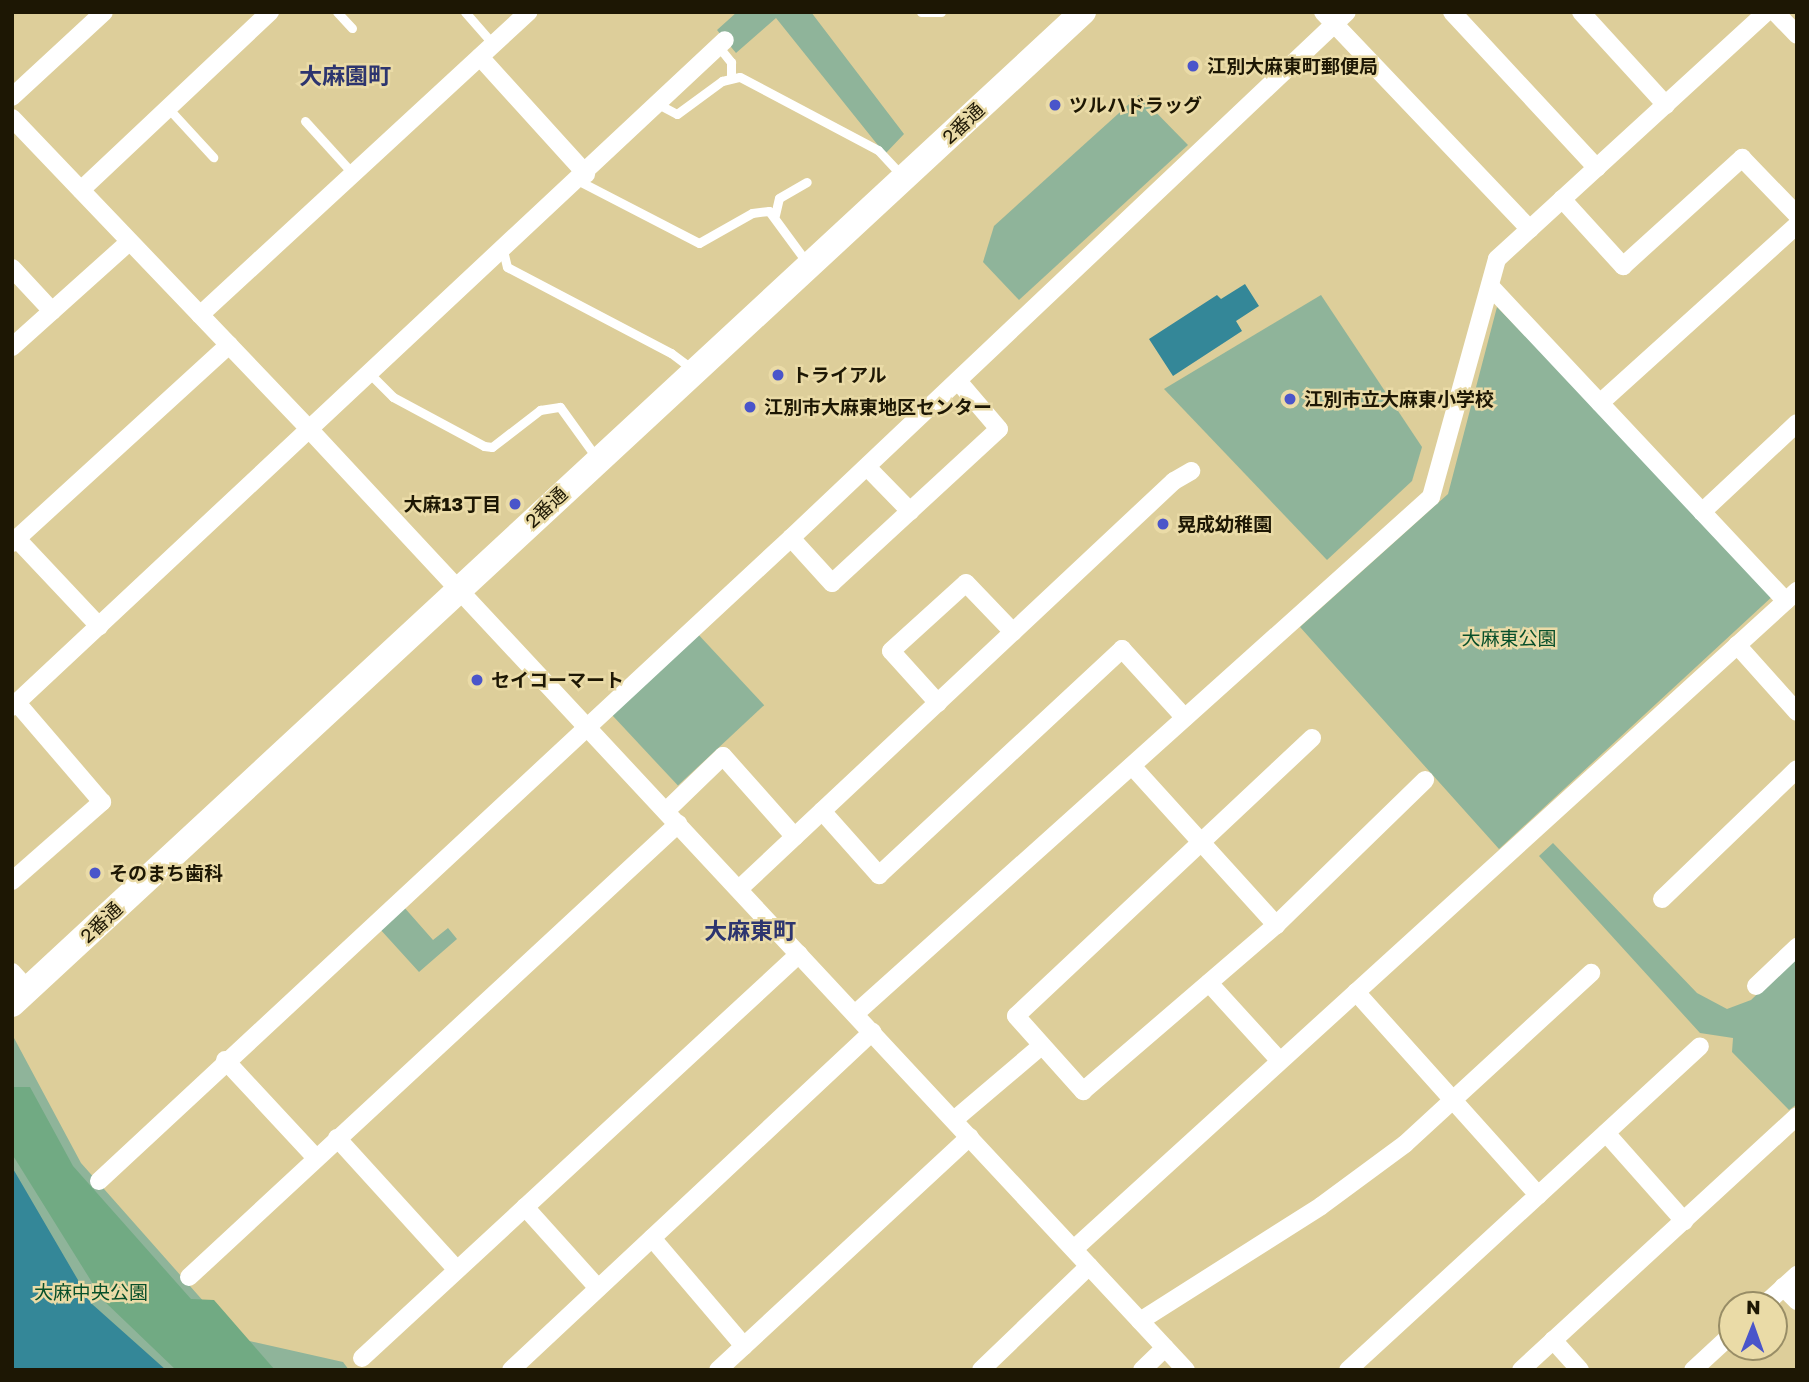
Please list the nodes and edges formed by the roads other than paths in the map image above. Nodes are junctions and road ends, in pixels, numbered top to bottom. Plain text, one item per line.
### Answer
1 (104, 12) edge
2 (270, 12) edge
3 (337, 12) edge
4 (464, 12) edge
5 (528, 12) edge
6 (921, 12) edge
7 (941, 12) edge
8 (1452, 12) edge
9 (1581, 12) edge
10 (1767, 12) edge
11 (1775, 12) edge
12 (1077, 14) edge
13 (1335, 16) edge
14 (352, 28) dead end
15 (1797, 35) edge
16 (721, 43) joint
17 (487, 51) junction
18 (731, 76) junction
19 (12, 97) edge
20 (658, 104) junction
21 (1666, 105) junction
22 (168, 108) junction
23 (12, 118) edge
24 (305, 121) dead end
25 (213, 158) dead end
26 (1597, 168) junction
27 (353, 174) junction
28 (582, 177) junction
29 (903, 178) junction
30 (807, 181) dead end
31 (81, 190) junction
32 (1562, 199) junction
33 (775, 215) junction
34 (1797, 215) edge
35 (1797, 225) edge
36 (1530, 229) junction
37 (129, 242) junction
38 (503, 250) junction
39 (809, 265) junction
40 (12, 268) edge
41 (1490, 286) junction
42 (52, 311) junction
43 (200, 315) junction
44 (229, 345) junction
45 (12, 347) edge
46 (693, 372) junction
47 (369, 373) junction
48 (958, 381) junction
49 (1600, 403) junction
50 (1797, 423) edge
51 (309, 429) junction
52 (598, 460) junction
53 (867, 467) junction
54 (1191, 471) dead end
55 (910, 511) junction
56 (1702, 512) junction
57 (791, 538) junction
58 (15, 541) edge
59 (458, 588) junction
60 (1791, 596) edge
61 (99, 626) junction
62 (1013, 632) junction
63 (1737, 645) junction
64 (938, 703) junction
65 (14, 705) edge
66 (1797, 712) edge
67 (1185, 718) junction
68 (586, 725) junction
69 (1312, 738) dead end
70 (1132, 766) junction
71 (1797, 769) edge
72 (1425, 780) dead end
73 (822, 811) junction
74 (672, 818) junction
75 (795, 837) junction
76 (1203, 841) junction
77 (12, 881) edge
78 (739, 889) junction
79 (1662, 899) dead end
80 (1276, 925) junction
81 (1797, 947) edge
82 (799, 954) junction
83 (1591, 972) dead end
84 (1209, 983) junction
85 (1756, 986) dead end
86 (17, 989) edge
87 (1356, 992) junction
88 (855, 1014) junction
89 (872, 1032) junction
90 (1700, 1046) dead end
91 (1040, 1047) junction
92 (225, 1060) junction
93 (1280, 1061) junction
94 (1452, 1100) junction
95 (1797, 1116) edge
96 (954, 1121) junction
97 (1606, 1133) junction
98 (970, 1137) junction
99 (337, 1138) junction
100 (316, 1157) junction
101 (99, 1181) dead end
102 (1538, 1195) junction
103 (525, 1208) junction
104 (1684, 1221) junction
105 (652, 1238) junction
106 (1074, 1249) junction
107 (1090, 1266) junction
108 (457, 1269) junction
109 (189, 1277) dead end
110 (1790, 1281) edge
111 (598, 1288) junction
112 (1797, 1301) edge
113 (1140, 1321) junction
114 (1553, 1340) junction
115 (744, 1346) junction
116 (1718, 1347) edge
117 (1165, 1348) junction
118 (362, 1358) dead end
119 (1350, 1369) edge
120 (511, 1370) edge
121 (718, 1370) edge
122 (981, 1370) edge
123 (1142, 1370) edge
124 (1186, 1370) edge
125 (1521, 1370) edge
126 (1580, 1370) edge
127 (1693, 1370) edge

1 - 19 street
2 - 22 street
3 - 14 lane
4 - 17 lane
5 - 17 street
6 - 7 lane
8 - 26 street
9 - 21 street
10 - 21 street
11 - 15 street
12 - 29 main road, 2番通
13 - 36 street
13 - 48 street
16 - 18 lane
16 - 20 street
17 - 27 street
17 - 28 street
18 - 20 lane
18 - 29 lane
20 - 28 street
21 - 26 street
22 - 25 lane
22 - 31 street
23 - 31 street
24 - 27 lane
26 - 32 street
27 - 43 street
28 - 33 lane
28 - 38 street
29 - 39 main road, 2番通
30 - 33 lane
31 - 37 street
32 - 34 street
32 - 36 street
33 - 39 lane
35 - 49 street
36 - 41 street
37 - 42 street
37 - 43 street
38 - 46 lane
38 - 47 street
39 - 46 main road, 2番通
40 - 42 street
41 - 49 street
41 - 67 street
42 - 45 street
43 - 44 street
44 - 51 street
44 - 58 street
46 - 52 main road, 2番通
47 - 51 street
47 - 52 lane
48 - 53 street
48 - 55 street
49 - 56 street
50 - 56 street
51 - 59 street
51 - 61 street
52 - 59 main road, 2番通
53 - 55 street
53 - 57 street
54 - 62 street
55 - 57 street
56 - 60 street
57 - 68 street
58 - 61 street
59 - 68 street
59 - 86 main road, 2番通
60 - 63 street
61 - 65 street
62 - 64 street
62 - 64 street
63 - 66 street
63 - 87 street
64 - 73 street
65 - 77 street
67 - 70 street
67 - 73 street
68 - 74 street
68 - 92 street
69 - 76 street
70 - 76 street
70 - 88 street
71 - 79 street
72 - 80 street
73 - 75 street
74 - 75 street
74 - 78 street
74 - 99 street
75 - 78 street
76 - 80 street
76 - 91 street
78 - 82 street
80 - 84 street
81 - 85 street
82 - 88 street
82 - 103 street
83 - 94 street
84 - 91 street
84 - 93 street
87 - 93 street
87 - 94 street
88 - 89 street
89 - 96 street
89 - 105 street
90 - 97 street
91 - 96 street
92 - 100 street
92 - 101 street
93 - 106 street
94 - 102 street
94 - 113 street
95 - 104 street
96 - 98 street
97 - 102 street
97 - 104 street
98 - 106 street
98 - 115 street
99 - 100 street
99 - 108 street
100 - 109 street
102 - 119 street
103 - 108 street
103 - 111 street
104 - 114 street
105 - 111 street
105 - 115 street
106 - 107 street
107 - 113 street
107 - 122 street
108 - 118 street
110 - 112 street
111 - 120 street
113 - 117 street
114 - 125 street
114 - 126 street
115 - 121 street
116 - 127 street
117 - 123 street
117 - 124 street

